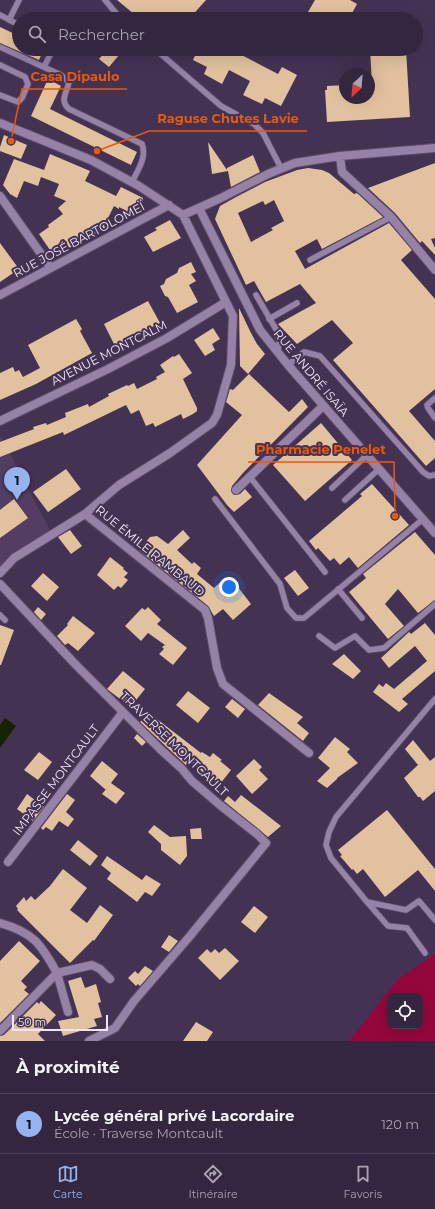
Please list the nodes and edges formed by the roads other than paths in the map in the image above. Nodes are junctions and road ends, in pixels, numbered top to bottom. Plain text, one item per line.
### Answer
1 (19, 0) edge
2 (105, 0) edge
3 (13, 12) edge
4 (115, 12) edge
5 (12, 14) edge
6 (0, 15) edge
7 (9, 20) junction
8 (12, 21) edge
9 (0, 47) edge
10 (12, 53) edge
11 (19, 56) edge
12 (50, 56) edge
13 (163, 56) edge
14 (0, 64) edge
15 (44, 68) junction
16 (0, 95) edge
17 (0, 123) edge
18 (435, 148) edge
19 (340, 156) junction
20 (281, 168) junction
21 (132, 182) junction
22 (0, 196) edge
23 (169, 205) junction
24 (199, 208) junction
25 (183, 215) junction
26 (391, 217) junction
27 (310, 260) dead end
28 (51, 268) junction
29 (435, 270) edge
30 (0, 295) edge
31 (256, 295) dead end
32 (226, 302) junction
33 (297, 303) dead end
34 (270, 319) junction
35 (278, 352) junction
36 (288, 365) junction
37 (435, 398) edge
38 (323, 406) junction
39 (435, 418) edge
40 (0, 421) edge
41 (367, 455) junction
42 (379, 469) junction
43 (435, 475) edge
44 (250, 477) junction
45 (332, 488) dead end
46 (236, 490) dead end
47 (215, 500) dead end
48 (345, 500) dead end
49 (85, 514) junction
50 (423, 519) junction
51 (435, 533) edge
52 (325, 572) dead end
53 (0, 573) edge
54 (0, 584) edge
55 (338, 589) junction
56 (435, 604) edge
57 (362, 618) dead end
58 (319, 636) dead end
59 (435, 699) edge
60 (123, 712) junction
61 (309, 753) dead end
62 (8, 862) dead end
63 (367, 902) junction
64 (435, 920) edge
65 (2, 926) edge
66 (425, 953) dead end
67 (57, 973) junction
68 (110, 979) dead end
69 (68, 1012) dead end
70 (0, 1031) edge
71 (88, 1041) edge

1 - 3 lane
2 - 4 lane
5 - 7 lane
6 - 7 lane
7 - 8 lane
9 - 10 lane
11 - 15 lane
12 - 15 lane
13 - 20 lane
14 - 16 lane
15 - 21 lane
17 - 21 street
18 - 19 street
19 - 20 street
19 - 26 street
20 - 24 street
21 - 23 street
22 - 28 street
23 - 25 street
23 - 28 street, RUE JOSÉ BARTOLOMEÏ
24 - 25 street
24 - 35 street, RUE ANDRÉ ISAÏA
25 - 32 street
26 - 27 lane
26 - 29 street
28 - 30 street, RUE JOSÉ BARTOLOMEÏ
31 - 34 lane
32 - 40 street, AVENUE MONTCALM
32 - 49 street
33 - 34 lane
34 - 35 lane
35 - 36 street, RUE ANDRÉ ISAÏA
36 - 38 street, RUE ANDRÉ ISAÏA
36 - 43 lane
37 - 39 lane
38 - 41 street, RUE ANDRÉ ISAÏA
38 - 44 street
41 - 42 street, RUE ANDRÉ ISAÏA
41 - 45 lane
42 - 48 lane
42 - 50 street, RUE ANDRÉ ISAÏA
44 - 46 street
44 - 52 lane
47 - 55 lane
49 - 53 street
49 - 61 street, RUE ÉMILE RAMBAUD
50 - 51 street, RUE ANDRÉ ISAÏA
50 - 55 lane
54 - 60 street, TRAVERSE MONTCAULT
55 - 57 lane
56 - 58 lane
59 - 63 lane
60 - 62 street, IMPASSE MONTCAULT
60 - 71 street, TRAVERSE MONTCAULT
63 - 64 lane
63 - 66 lane
65 - 67 street
67 - 68 street
67 - 69 street
67 - 70 street

